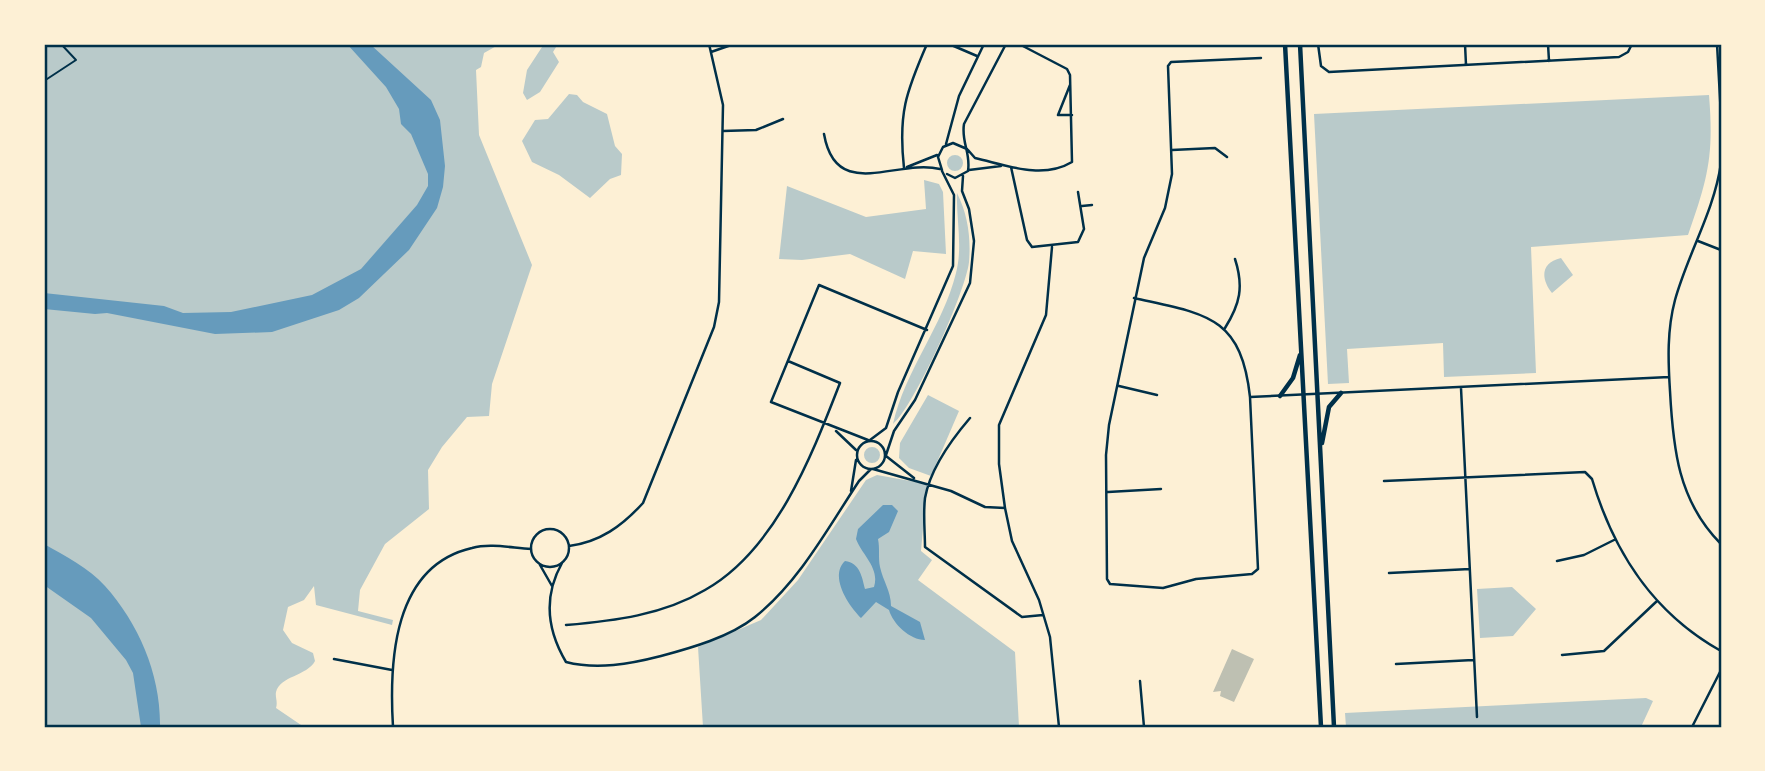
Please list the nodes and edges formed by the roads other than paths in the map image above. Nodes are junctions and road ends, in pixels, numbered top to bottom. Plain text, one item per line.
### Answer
1 (709, 44) edge
2 (734, 44) edge
3 (928, 44) edge
4 (949, 44) edge
5 (984, 44) edge
6 (1006, 44) edge
7 (1019, 44) edge
8 (1285, 44) edge
9 (1300, 44) edge
10 (1318, 44) edge
11 (1465, 44) edge
12 (1548, 44) edge
13 (1632, 44) edge
14 (1717, 44) edge
15 (711, 52) junction
16 (977, 56) junction
17 (1261, 58) dead end
18 (1549, 61) junction
19 (1466, 65) junction
20 (1070, 84) junction
21 (1721, 114) edge
22 (1072, 115) junction
23 (783, 119) dead end
24 (723, 131) junction
25 (824, 134) dead end
26 (943, 147) junction
27 (967, 150) junction
28 (1172, 150) junction
29 (939, 153) junction
30 (1227, 158) dead end
31 (1721, 163) edge
32 (1004, 165) junction
33 (1011, 167) junction
34 (904, 168) junction
35 (942, 170) junction
36 (968, 171) junction
37 (962, 176) junction
38 (1078, 192) dead end
39 (1092, 205) dead end
40 (1081, 207) junction
41 (1698, 240) junction
42 (1052, 247) junction
43 (1721, 250) edge
44 (1235, 259) dead end
45 (1134, 299) junction
46 (1224, 328) junction
47 (927, 330) junction
48 (1301, 351) junction
49 (788, 362) junction
50 (1669, 377) junction
51 (1118, 386) junction
52 (1461, 387) junction
53 (1341, 393) junction
54 (1317, 394) junction
55 (1157, 395) dead end
56 (1304, 395) junction
57 (1280, 396) junction
58 (1250, 397) junction
59 (970, 418) dead end
60 (824, 424) junction
61 (830, 427) junction
62 (869, 440) junction
63 (857, 452) junction
64 (1320, 455) junction
65 (886, 456) junction
66 (857, 457) junction
67 (872, 469) junction
68 (1466, 477) junction
69 (916, 480) junction
70 (1384, 481) dead end
71 (929, 485) junction
72 (1161, 489) dead end
73 (1108, 492) junction
74 (850, 494) junction
75 (1005, 508) junction
76 (1614, 540) junction
77 (1721, 544) edge
78 (569, 547) junction
79 (531, 549) junction
80 (1557, 561) dead end
81 (562, 563) junction
82 (540, 565) junction
83 (1470, 569) junction
84 (1389, 573) dead end
85 (552, 586) junction
86 (1657, 601) junction
87 (1043, 615) junction
88 (566, 625) dead end
89 (1721, 651) edge
90 (1562, 655) dead end
91 (334, 659) dead end
92 (1474, 660) junction
93 (1396, 664) dead end
94 (392, 670) junction
95 (1721, 670) edge
96 (1140, 681) dead end
97 (1477, 717) dead end
98 (393, 727) edge
99 (1059, 727) edge
100 (1144, 727) edge
101 (1321, 727) edge
102 (1334, 727) edge
103 (1692, 727) edge

1 - 15 street
2 - 15 street
3 - 34 street
4 - 16 street
5 - 16 street
6 - 27 street
7 - 20 street
8 - 48 main road
9 - 54 main road
10 - 19 street
11 - 19 street
12 - 18 street
13 - 18 street
14 - 21 street
15 - 24 street
16 - 26 street
17 - 28 street
18 - 19 street
20 - 22 street
20 - 22 street
22 - 33 street
23 - 24 street
24 - 78 street
25 - 34 street
26 - 27 street
26 - 29 street
27 - 32 street
27 - 36 street
28 - 30 street
28 - 45 street
29 - 34 street
29 - 35 street
31 - 41 street
32 - 33 street
32 - 36 street
33 - 42 street
34 - 35 street
35 - 37 street
35 - 47 street
36 - 37 street
37 - 65 street
38 - 40 street
39 - 40 street
40 - 42 street
41 - 43 street
41 - 50 street
42 - 75 street
44 - 46 street
45 - 46 street
45 - 51 street
46 - 58 street
47 - 49 street
47 - 62 street
48 - 56 main road
48 - 57 main road
49 - 60 street
49 - 60 street
50 - 52 street
50 - 77 street
51 - 55 street
51 - 73 street
52 - 53 street
52 - 68 street
53 - 54 street
53 - 64 main road
54 - 56 street
54 - 64 main road
56 - 57 street
56 - 101 main road
57 - 58 street
58 - 73 street
59 - 71 street
60 - 61 street
60 - 88 street
61 - 62 street
61 - 63 street
62 - 63 street
62 - 65 street
63 - 66 street
64 - 102 main road
65 - 67 street
65 - 69 street
66 - 67 street
66 - 74 street
67 - 69 street
67 - 74 street
68 - 70 street
68 - 76 street
68 - 83 street
69 - 71 street
71 - 75 street
71 - 87 street
72 - 73 street
74 - 85 street
75 - 87 street
76 - 80 street
76 - 86 street
78 - 79 street
78 - 81 street
79 - 82 street
79 - 94 street
81 - 82 street
81 - 85 street
82 - 85 street
83 - 84 street
83 - 92 street
86 - 89 street
86 - 90 street
87 - 99 street
91 - 94 street
92 - 93 street
92 - 97 street
94 - 98 street
95 - 103 street
96 - 100 street

